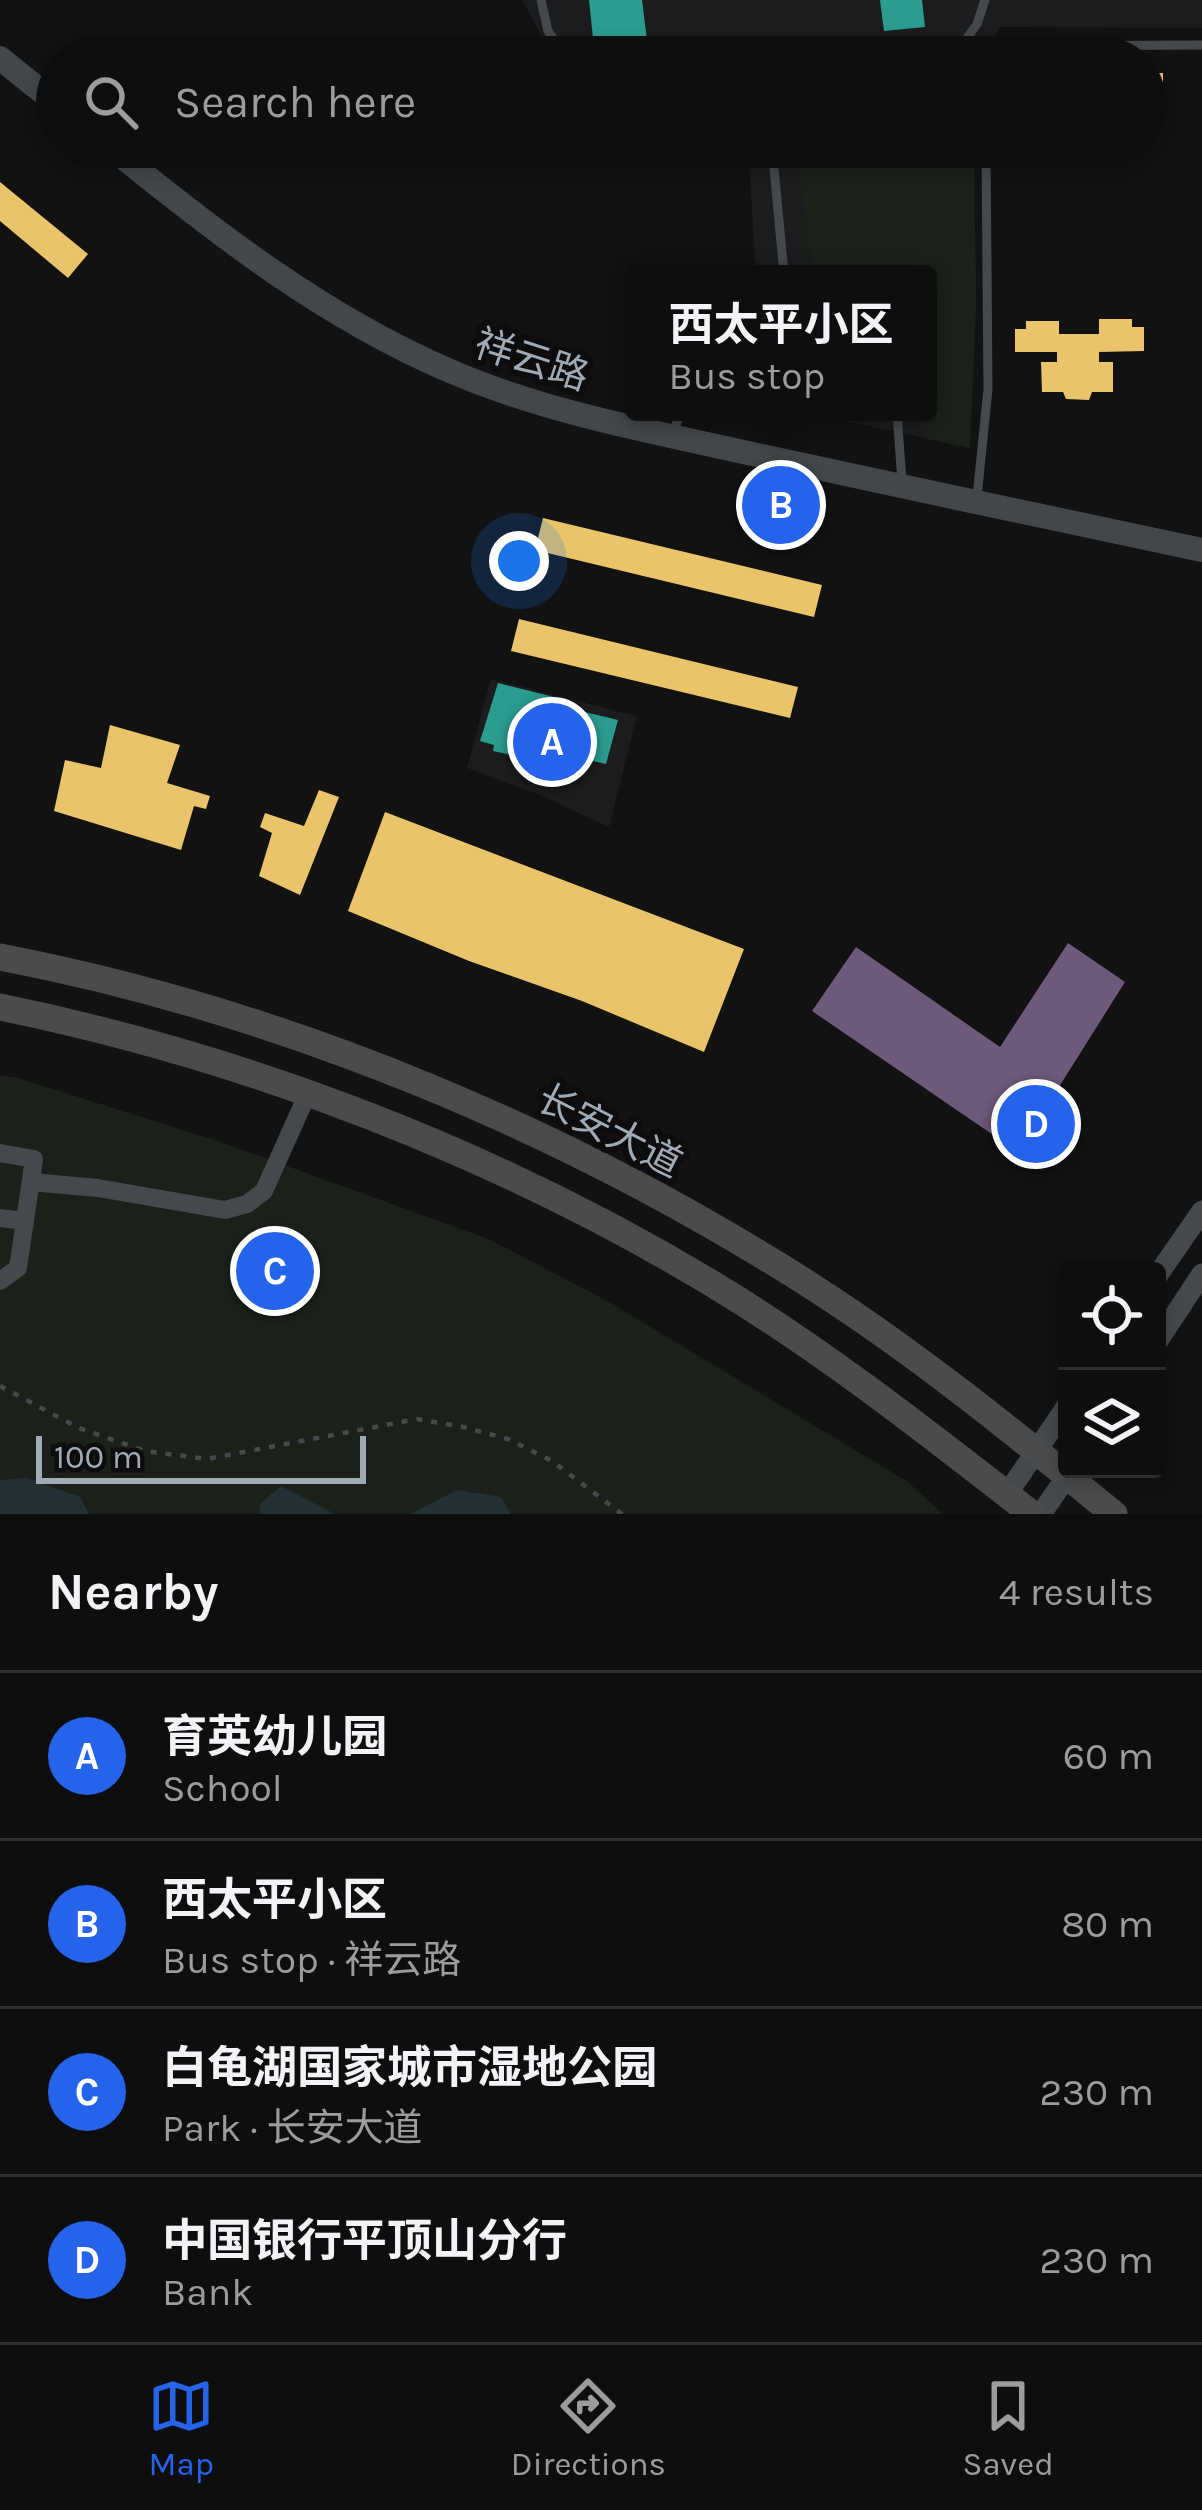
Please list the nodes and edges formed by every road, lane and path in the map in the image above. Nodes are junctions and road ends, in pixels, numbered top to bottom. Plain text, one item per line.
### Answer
1 (541, 0) edge
2 (985, 0) edge
3 (551, 36) edge
4 (968, 36) edge
5 (1166, 45) edge
6 (1202, 45) edge
7 (0, 58) edge
8 (36, 87) edge
9 (136, 168) edge
10 (774, 168) edge
11 (986, 168) edge
12 (783, 265) edge
13 (625, 414) edge
14 (898, 421) edge
15 (676, 424) edge
16 (903, 487) junction
17 (976, 502) junction
18 (1202, 550) edge
19 (0, 957) edge
20 (0, 1007) edge
21 (307, 1095) junction
22 (0, 1153) edge
23 (31, 1182) junction
24 (1202, 1211) edge
25 (0, 1218) edge
26 (25, 1221) junction
27 (1166, 1263) edge
28 (1202, 1274) edge
29 (0, 1281) edge
30 (1166, 1328) edge
31 (0, 1387) edge
32 (1058, 1419) edge
33 (1036, 1451) junction
34 (1058, 1466) edge
35 (1065, 1478) edge
36 (1074, 1478) edge
37 (1007, 1494) junction
38 (622, 1514) edge
39 (1036, 1514) edge
40 (1114, 1514) edge

1 - 3 lane
2 - 4 lane
5 - 6 lane
7 - 8 main road
9 - 13 main road, 祥云路
10 - 12 lane
11 - 17 lane
14 - 16 lane
15 - 16 main road, 祥云路
16 - 17 main road, 祥云路
17 - 18 main road, 祥云路
19 - 33 main road, 长安大道
20 - 21 main road
21 - 23 street
21 - 37 main road
22 - 23 street
23 - 26 street
24 - 27 street
25 - 26 street
26 - 29 street
28 - 30 street
31 - 38 path
32 - 33 street
33 - 34 main road, 长安大道
33 - 37 street
35 - 39 street
36 - 40 main road, 长安大道
37 - 39 main road

